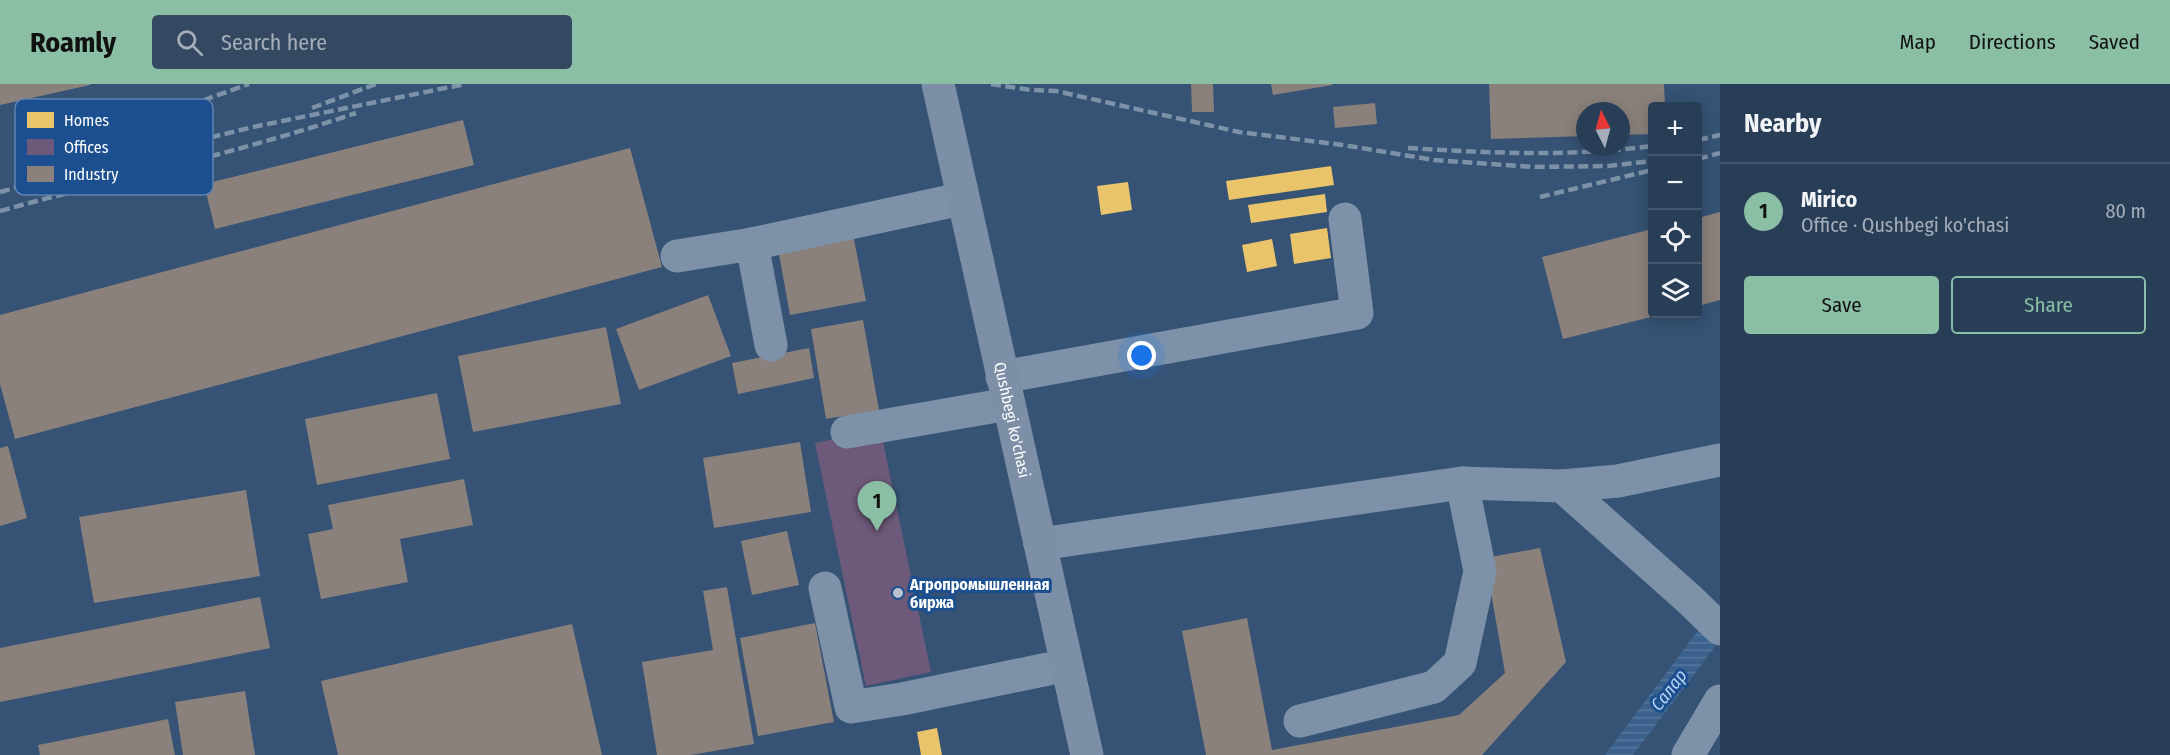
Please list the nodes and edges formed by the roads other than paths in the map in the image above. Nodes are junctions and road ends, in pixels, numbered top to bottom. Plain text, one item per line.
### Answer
1 (921, 84) edge
2 (938, 84) edge
3 (947, 202) junction
4 (1345, 219) dead end
5 (752, 244) junction
6 (677, 256) dead end
7 (771, 345) dead end
8 (997, 392) junction
9 (847, 432) dead end
10 (1720, 460) edge
11 (1462, 483) junction
12 (1562, 486) junction
13 (1031, 546) junction
14 (825, 588) dead end
15 (1720, 629) edge
16 (1057, 667) junction
17 (1720, 701) edge
18 (1300, 722) dead end
19 (1066, 755) edge
20 (1087, 755) edge
21 (1688, 755) edge

1 - 3 main road, Qushbegi ko'chasi
2 - 8 main road, Qushbegi ko'chasi
3 - 5 lane
3 - 8 main road, Qushbegi ko'chasi
4 - 8 lane
5 - 6 lane
5 - 7 lane
8 - 9 lane
8 - 13 main road, Qushbegi ko'chasi
10 - 12 lane
11 - 12 lane
11 - 13 lane
11 - 18 lane
12 - 15 lane
13 - 16 main road, Qushbegi ko'chasi
14 - 16 lane
16 - 19 main road, Qushbegi ko'chasi
16 - 20 main road, Qushbegi ko'chasi
17 - 21 lane

